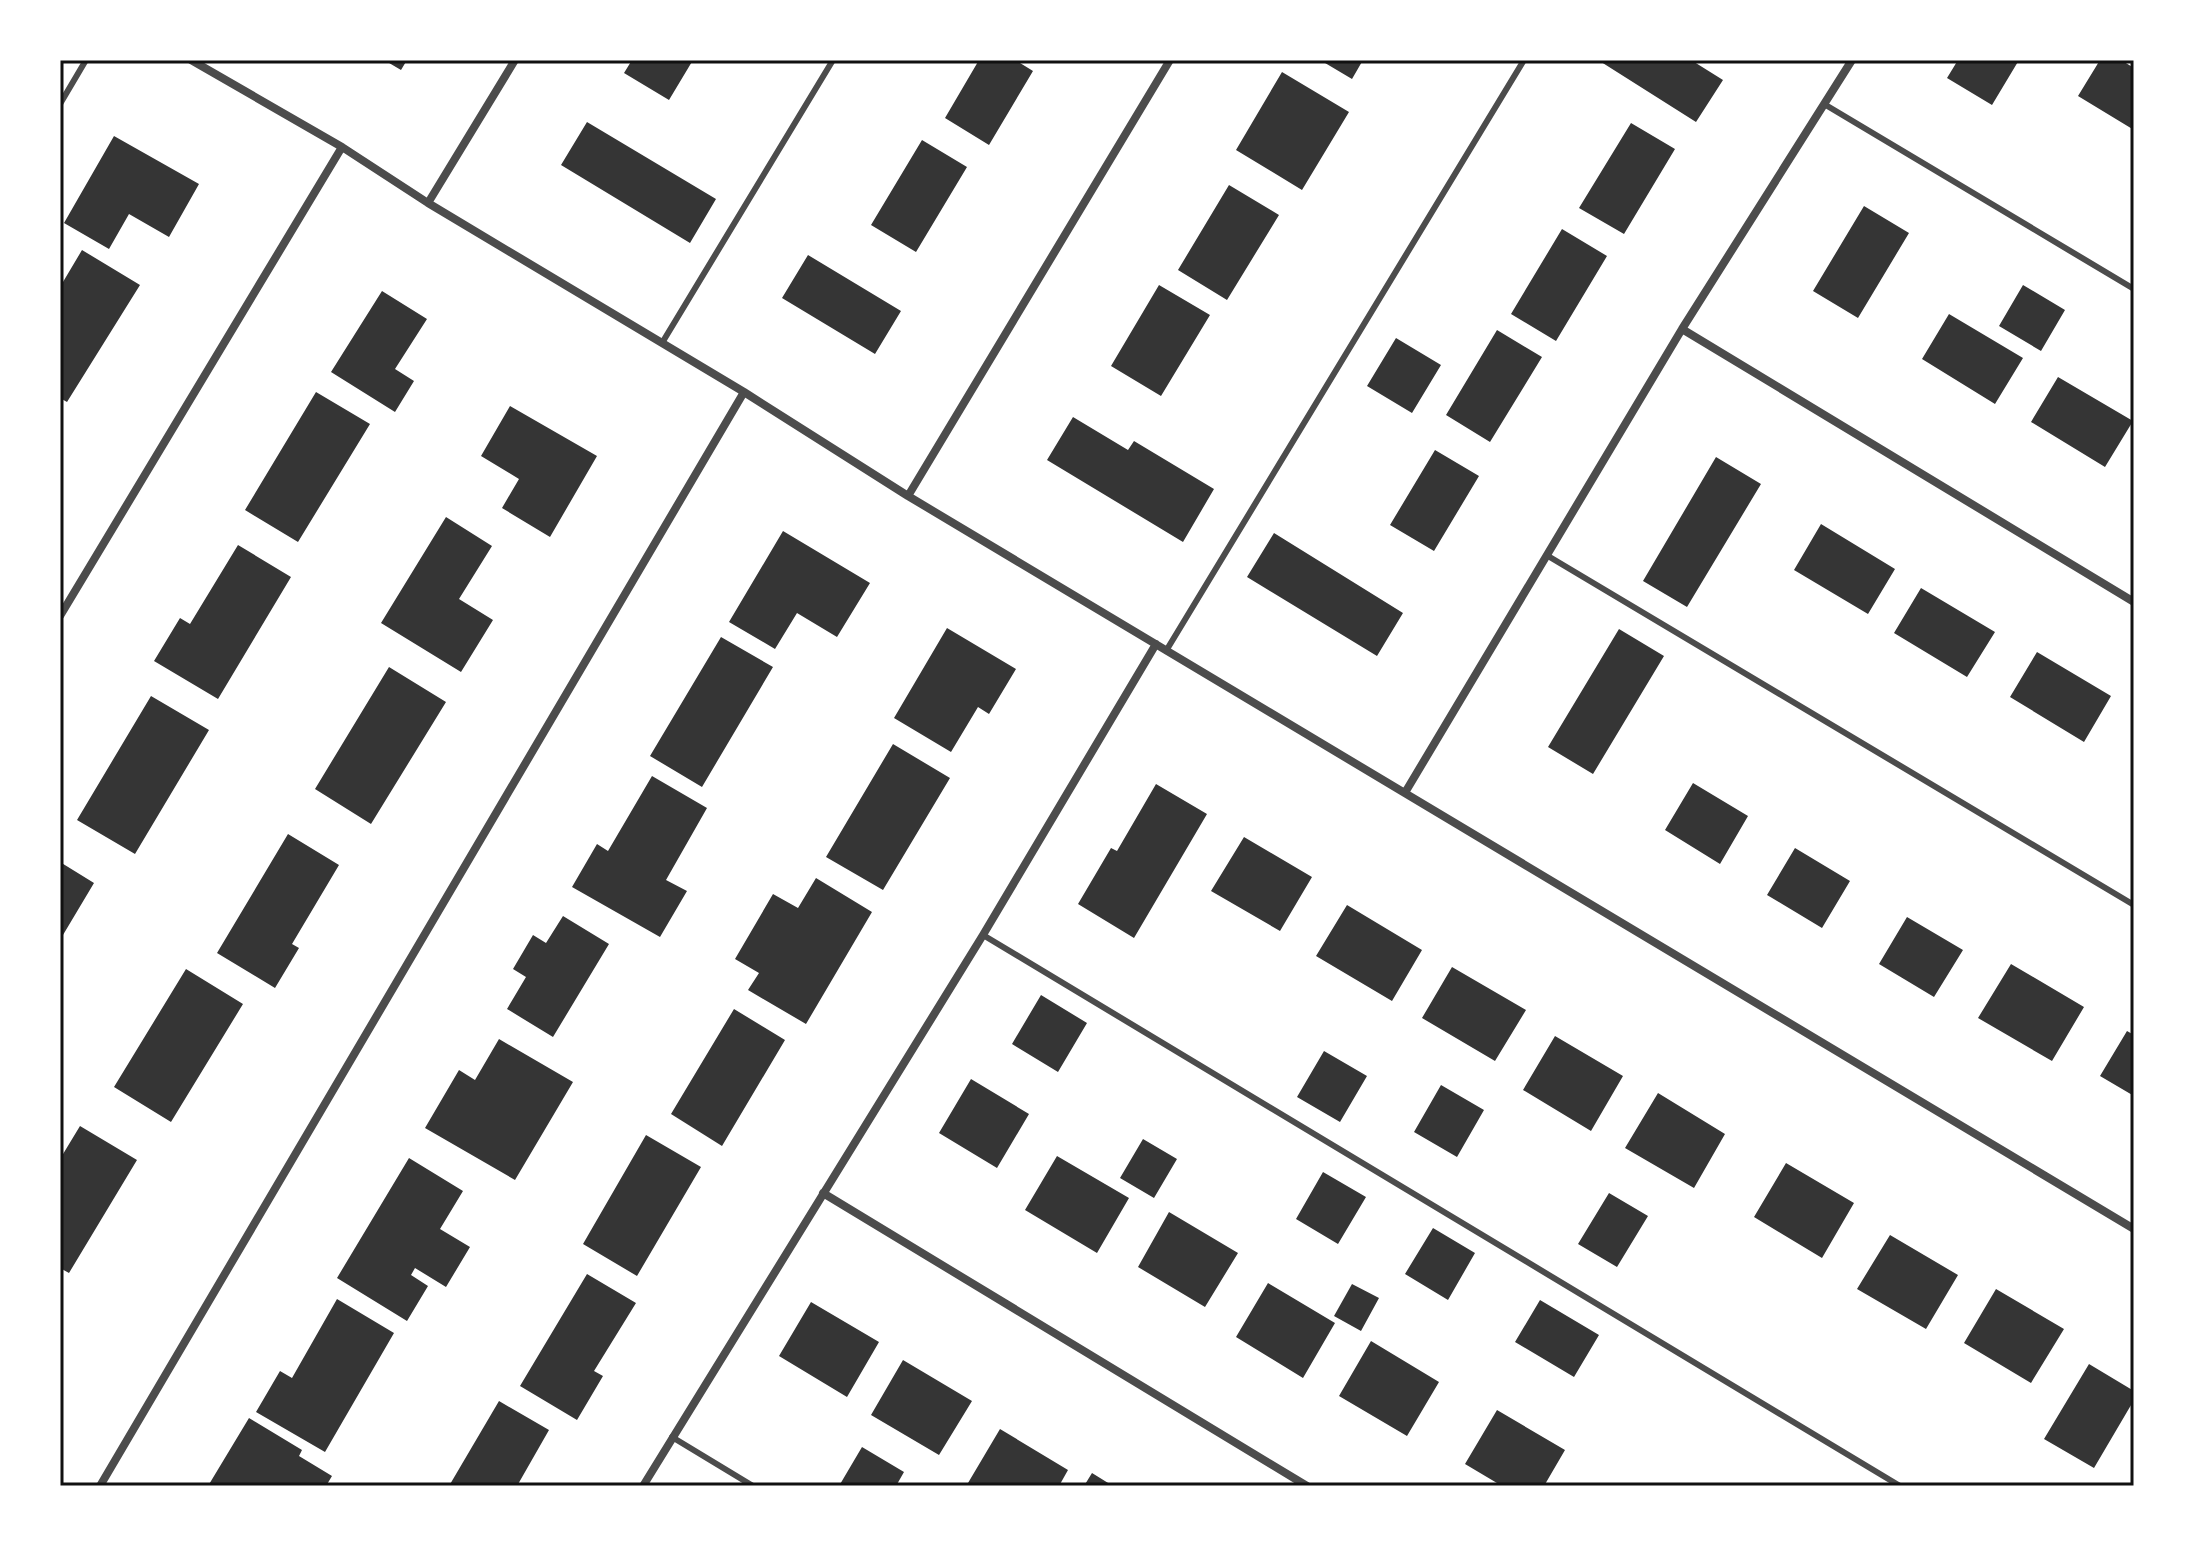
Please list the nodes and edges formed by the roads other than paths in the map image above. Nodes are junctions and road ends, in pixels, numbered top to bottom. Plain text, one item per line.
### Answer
1 (86, 60) edge
2 (515, 60) edge
3 (833, 60) edge
4 (1170, 60) edge
5 (1524, 60) edge
6 (1852, 60) edge
7 (194, 61) edge
8 (60, 104) edge
9 (1824, 104) junction
10 (342, 147) junction
11 (428, 203) junction
12 (2134, 289) edge
13 (1682, 329) junction
14 (662, 343) junction
15 (744, 392) junction
16 (908, 496) junction
17 (1548, 556) junction
18 (2134, 602) edge
19 (60, 616) edge
20 (1156, 644) junction
21 (1166, 651) junction
22 (1406, 791) junction
23 (2134, 905) edge
24 (983, 935) junction
25 (823, 1193) junction
26 (2134, 1229) edge
27 (672, 1437) junction
28 (100, 1486) edge
29 (643, 1486) edge
30 (753, 1486) edge
31 (1307, 1486) edge
32 (1900, 1486) edge

1 - 8 lane
2 - 11 street
3 - 14 lane
4 - 16 street
5 - 21 lane
6 - 9 street
7 - 10 street
9 - 12 lane
9 - 13 street
10 - 11 street
10 - 19 street
11 - 14 street
13 - 17 street
13 - 18 street
14 - 15 street
15 - 16 street
15 - 28 street
16 - 20 street
17 - 22 street
17 - 23 lane
20 - 21 street
20 - 24 street
21 - 22 street
22 - 26 street
24 - 25 street
24 - 32 lane
25 - 27 street
25 - 31 street
27 - 29 street
27 - 30 lane

